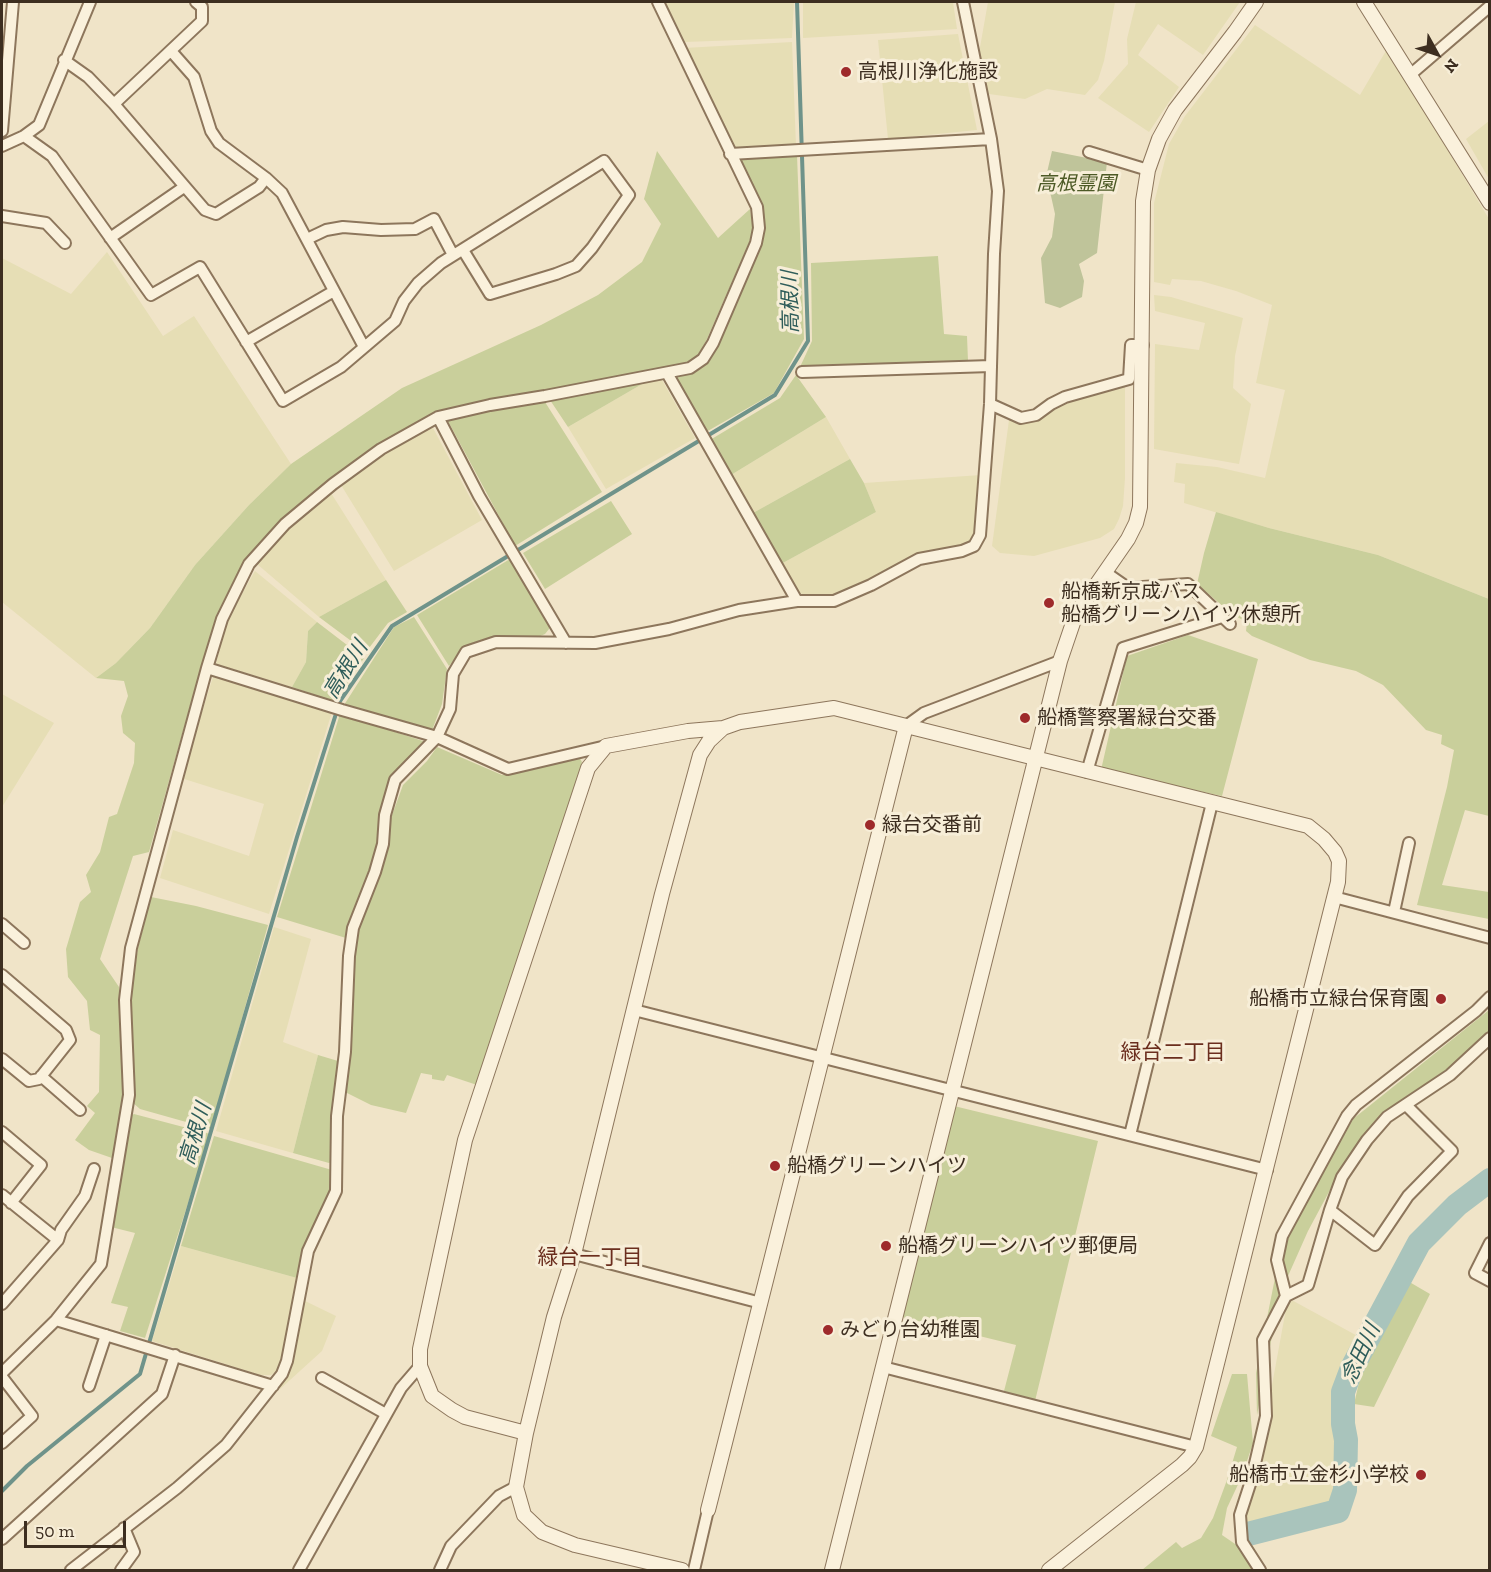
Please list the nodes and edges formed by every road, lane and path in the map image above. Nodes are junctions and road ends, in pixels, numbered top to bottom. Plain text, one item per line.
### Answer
1 (13, 2) edge
2 (90, 2) edge
3 (196, 2) edge
4 (658, 2) edge
5 (963, 2) edge
6 (1256, 2) edge
7 (1364, 2) edge
8 (1490, 6) edge
9 (171, 51) junction
10 (64, 60) junction
11 (1410, 75) junction
12 (114, 104) junction
13 (2, 131) edge
14 (24, 136) junction
15 (991, 139) junction
16 (2, 146) edge
17 (1089, 152) dead end
18 (730, 154) junction
19 (1148, 170) junction
20 (266, 178) junction
21 (184, 187) junction
22 (1490, 204) edge
23 (2, 216) edge
24 (110, 238) junction
25 (307, 239) junction
26 (65, 243) dead end
27 (458, 253) junction
28 (334, 291) junction
29 (246, 342) junction
30 (1143, 345) junction
31 (364, 347) junction
32 (992, 366) junction
33 (802, 372) dead end
34 (667, 373) junction
35 (990, 404) junction
36 (438, 417) junction
37 (1105, 572) junction
38 (797, 601) junction
39 (566, 643) junction
40 (1060, 662) junction
41 (207, 668) junction
42 (906, 726) junction
43 (723, 728) junction
44 (437, 737) junction
45 (606, 746) junction
46 (1035, 759) junction
47 (1087, 771) junction
48 (1212, 803) junction
49 (1409, 843) dead end
50 (1334, 897) junction
51 (1394, 912) junction
52 (2, 924) edge
53 (1490, 938) edge
54 (24, 943) dead end
55 (2, 975) edge
56 (1490, 997) edge
57 (634, 1010) junction
58 (1490, 1038) edge
59 (822, 1058) junction
60 (2, 1059) edge
61 (41, 1076) junction
62 (952, 1090) junction
63 (1407, 1105) junction
64 (80, 1110) dead end
65 (2, 1132) edge
66 (1130, 1135) junction
67 (94, 1169) dead end
68 (1267, 1170) junction
69 (2, 1195) edge
70 (11, 1203) junction
71 (1330, 1210) junction
72 (58, 1240) junction
73 (1490, 1243) edge
74 (574, 1254) junction
75 (1490, 1281) edge
76 (1286, 1296) junction
77 (761, 1303) junction
78 (2, 1304) edge
79 (56, 1320) junction
80 (106, 1335) junction
81 (175, 1355) junction
82 (420, 1366) junction
83 (883, 1367) junction
84 (2, 1375) edge
85 (322, 1378) dead end
86 (89, 1386) dead end
87 (273, 1386) junction
88 (386, 1414) junction
89 (526, 1433) junction
90 (2, 1443) edge
91 (1196, 1447) junction
92 (516, 1487) junction
93 (708, 1510) joint
94 (124, 1528) junction
95 (2, 1539) edge
96 (71, 1570) edge
97 (122, 1570) edge
98 (299, 1570) edge
99 (440, 1570) edge
100 (681, 1570) edge
101 (694, 1570) edge
102 (832, 1570) edge
103 (1049, 1570) edge
104 (1260, 1570) edge

1 - 13 street
2 - 10 street
3 - 9 street
4 - 18 street
5 - 15 street
6 - 19 street
7 - 11 street
8 - 11 street
9 - 12 street
9 - 20 street
10 - 12 street
10 - 14 street
11 - 22 street
12 - 21 street
14 - 16 street
14 - 24 street
15 - 18 street
15 - 32 street
17 - 19 street
18 - 34 street
19 - 30 street
20 - 21 street
20 - 25 street
21 - 24 street
23 - 26 street
24 - 29 street
25 - 27 street
25 - 28 street
27 - 27 street
27 - 31 street
28 - 29 street
28 - 31 street
29 - 31 street
30 - 35 street
30 - 37 street
32 - 33 street
32 - 35 street
34 - 36 street
34 - 38 street
35 - 38 street
36 - 39 street
36 - 41 street
37 - 40 street
37 - 47 street
38 - 39 street
39 - 44 street
40 - 42 street
40 - 46 street
41 - 44 street
41 - 79 street
42 - 43 street
42 - 46 street
42 - 59 street
43 - 45 street
43 - 57 street
44 - 45 street
44 - 87 street
45 - 82 street
46 - 47 street
46 - 62 street
47 - 48 street
48 - 50 street
48 - 66 street
49 - 51 street
50 - 51 street
50 - 68 street
51 - 53 street
52 - 54 street
55 - 61 street
56 - 76 street
57 - 59 street
57 - 74 street
58 - 63 street
59 - 62 street
59 - 77 street
60 - 61 street
61 - 64 street
62 - 66 street
62 - 83 street
63 - 71 street
63 - 71 street
65 - 70 street
66 - 68 street
67 - 72 street
68 - 91 street
69 - 70 street
70 - 72 street
71 - 76 street
72 - 78 street
73 - 75 street
74 - 77 street
74 - 89 street
76 - 104 street
77 - 93 street
79 - 80 street
79 - 84 street
80 - 81 street
80 - 86 street
81 - 87 street
81 - 95 street
82 - 88 street
82 - 89 street
83 - 91 street
83 - 102 street
84 - 90 street
85 - 88 street
87 - 94 street
88 - 98 street
89 - 92 street
91 - 103 street
92 - 99 street
92 - 100 street
93 - 101 street
94 - 96 street
94 - 97 street

